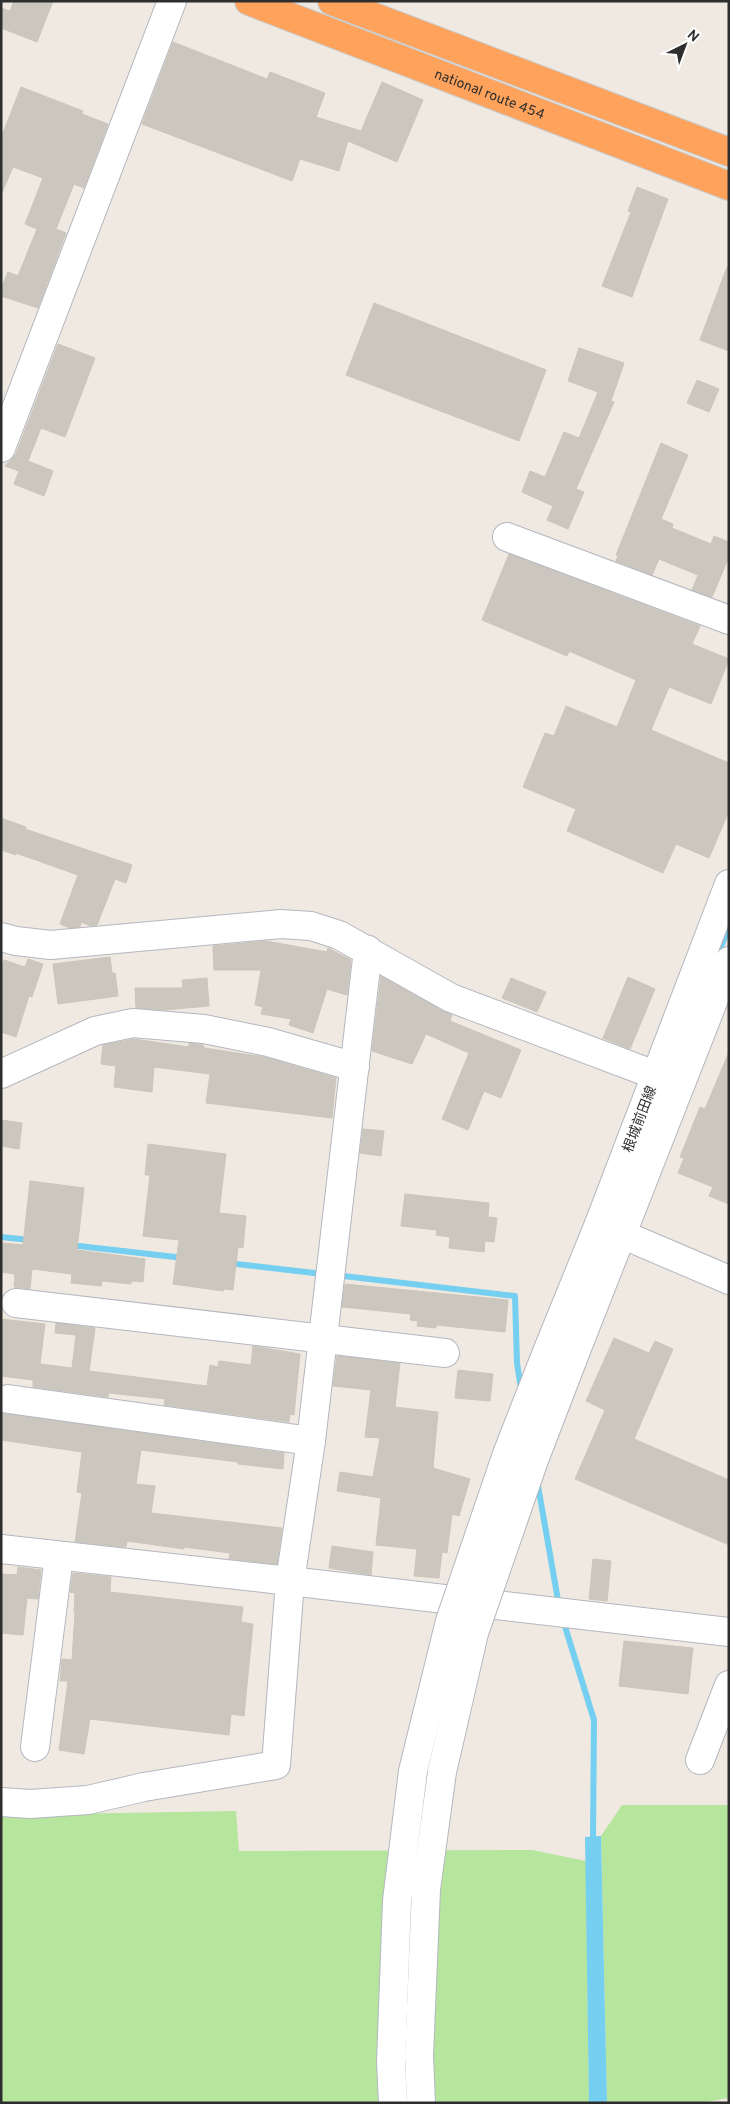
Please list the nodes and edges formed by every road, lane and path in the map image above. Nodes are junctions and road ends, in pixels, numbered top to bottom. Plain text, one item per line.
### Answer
1 (172, 1) edge
2 (249, 1) edge
3 (332, 1) edge
4 (729, 152) edge
5 (729, 186) edge
6 (1, 448) edge
7 (507, 537) dead end
8 (729, 620) edge
9 (729, 884) edge
10 (1, 937) edge
11 (368, 950) junction
12 (729, 961) edge
13 (354, 1067) junction
14 (1, 1074) edge
15 (655, 1075) junction
16 (610, 1229) junction
17 (729, 1280) edge
18 (7, 1302) edge
19 (323, 1338) junction
20 (445, 1353) dead end
21 (8, 1399) dead end
22 (311, 1441) junction
23 (1, 1549) edge
24 (59, 1556) junction
25 (290, 1580) junction
26 (729, 1632) edge
27 (729, 1685) edge
28 (35, 1747) dead end
29 (700, 1760) dead end
30 (1, 1802) edge
31 (394, 2103) edge
32 (421, 2103) edge

1 - 6 street
2 - 5 highway, national route 454
3 - 4 highway
7 - 8 street
9 - 15 street, 根城前田線
10 - 11 street
11 - 13 street
11 - 15 street
12 - 16 street, 根城前田線
13 - 14 street
13 - 19 street
15 - 16 street, 根城前田線
16 - 17 street
16 - 31 street, 根城前田線, bridge
16 - 32 street, 根城前田線, bridge
18 - 19 street
19 - 20 street
19 - 22 street
21 - 22 street
22 - 25 street
23 - 24 street
24 - 25 street
24 - 28 street
25 - 26 street
25 - 30 street
27 - 29 street

